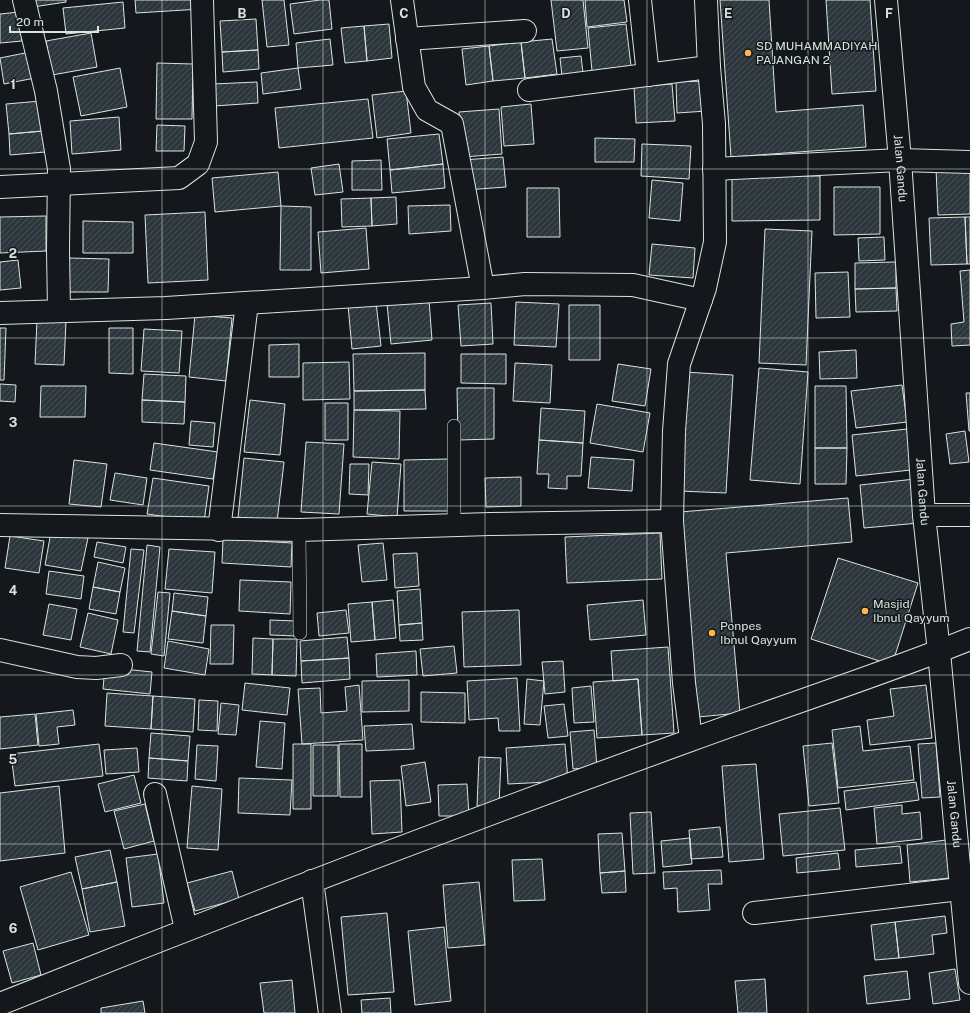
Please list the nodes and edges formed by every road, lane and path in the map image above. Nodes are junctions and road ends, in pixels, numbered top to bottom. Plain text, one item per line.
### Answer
1 (24, 0) edge
2 (202, 0) edge
3 (402, 0) edge
4 (640, 0) edge
5 (706, 0) edge
6 (886, 0) edge
7 (525, 31) dead end
8 (407, 39) junction
9 (709, 67) junction
10 (648, 75) junction
11 (529, 90) dead end
12 (900, 160) junction
13 (970, 162) edge
14 (714, 169) junction
15 (59, 183) junction
16 (0, 187) edge
17 (483, 288) junction
18 (701, 300) junction
19 (247, 303) junction
20 (59, 311) junction
21 (0, 313) edge
22 (454, 426) dead end
23 (924, 515) junction
24 (970, 515) edge
25 (672, 521) junction
26 (0, 525) edge
27 (454, 525) junction
28 (219, 530) junction
29 (299, 530) junction
30 (300, 633) dead end
31 (970, 639) edge
32 (0, 650) edge
33 (940, 652) junction
34 (121, 665) dead end
35 (691, 739) junction
36 (155, 794) dead end
37 (312, 880) junction
38 (960, 889) junction
39 (754, 913) dead end
40 (186, 929) junction
41 (970, 983) edge
42 (0, 1002) edge
43 (330, 1013) edge

1 - 15 street
2 - 15 street
3 - 8 street
4 - 10 street
5 - 9 street
6 - 12 street, Jalan Gandu
7 - 8 street
8 - 17 street
9 - 10 street
9 - 14 street
10 - 11 street
12 - 13 street
12 - 14 street
12 - 23 street, Jalan Gandu
14 - 18 street
15 - 16 street
15 - 20 street
17 - 18 street
17 - 19 street
18 - 25 street
19 - 20 street
19 - 28 street
20 - 21 street
22 - 27 lane
23 - 24 street
23 - 33 street, Jalan Gandu
25 - 27 street
25 - 35 street
26 - 28 street
27 - 29 street
28 - 29 street
29 - 30 lane
31 - 33 street
32 - 34 street
33 - 35 street
33 - 38 street, Jalan Gandu
35 - 37 street
36 - 40 street
37 - 40 street
37 - 43 street
38 - 39 street
38 - 41 street, Jalan Gandu
40 - 42 street

